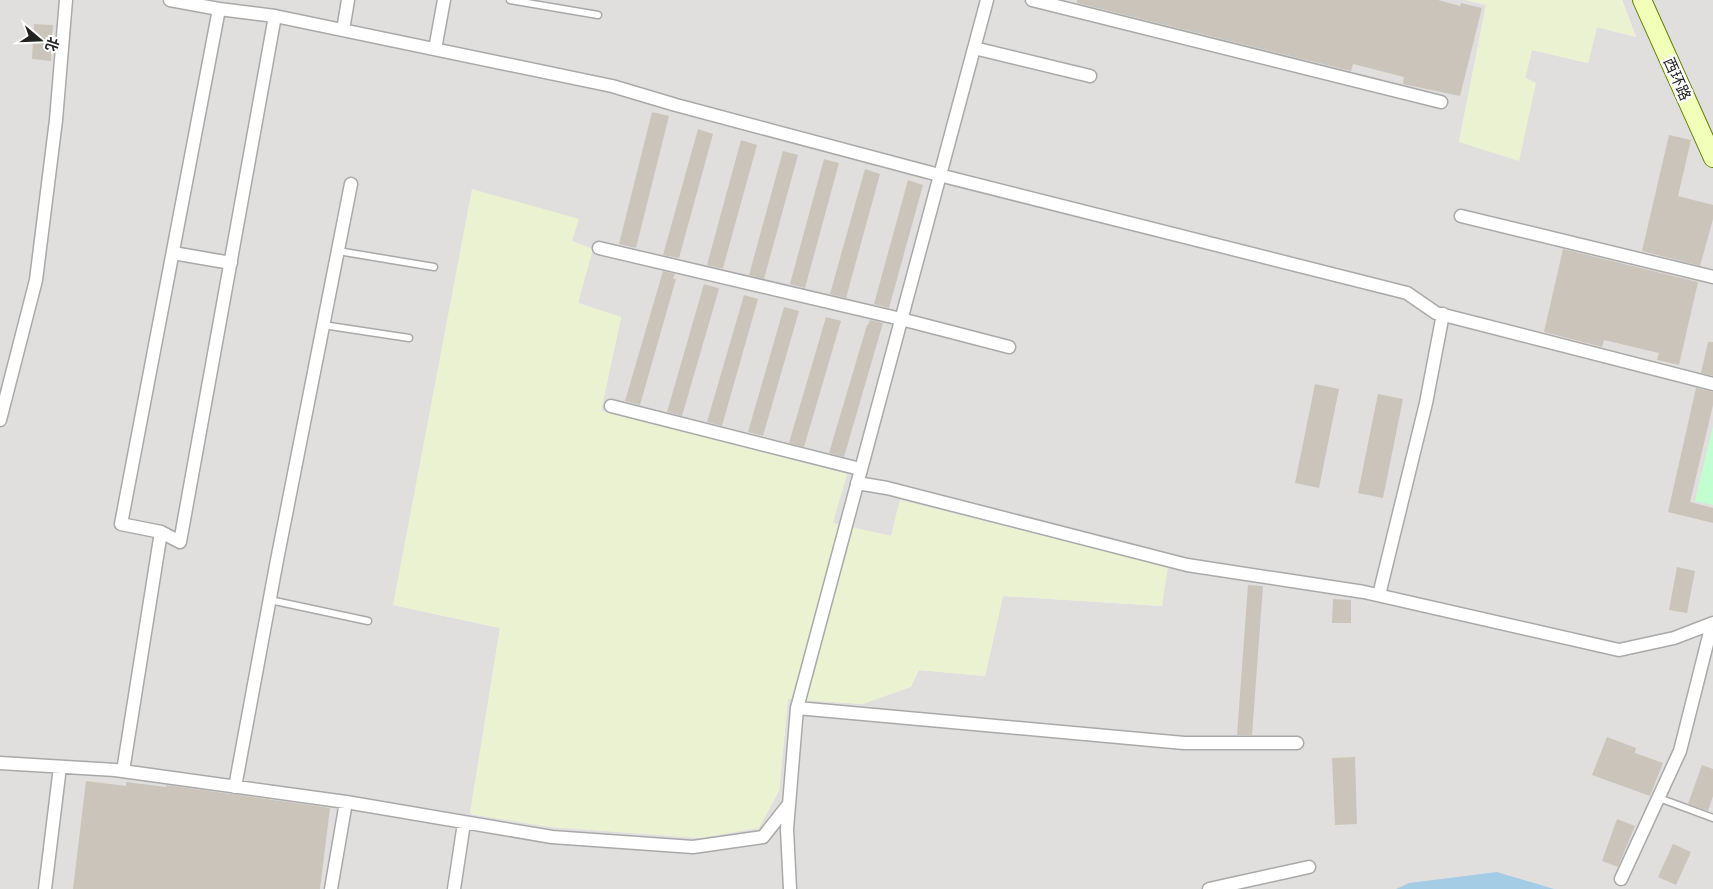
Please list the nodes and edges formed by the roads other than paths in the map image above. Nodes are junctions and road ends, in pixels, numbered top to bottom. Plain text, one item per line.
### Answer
1 (66, 0) edge
2 (348, 0) edge
3 (444, 0) edge
4 (510, 0) edge
5 (987, 0) edge
6 (1032, 0) edge
7 (1642, 0) edge
8 (177, 1) edge
9 (219, 9) junction
10 (598, 15) dead end
11 (275, 16) junction
12 (343, 30) junction
13 (974, 48) junction
14 (435, 49) junction
15 (1090, 76) dead end
16 (1441, 102) dead end
17 (1713, 158) edge
18 (940, 175) junction
19 (351, 184) dead end
20 (1461, 216) dead end
21 (600, 248) dead end
22 (338, 251) junction
23 (173, 253) junction
24 (231, 263) junction
25 (434, 267) dead end
26 (1713, 277) edge
27 (1442, 314) junction
28 (900, 320) junction
29 (323, 324) junction
30 (409, 338) dead end
31 (1009, 347) dead end
32 (1713, 384) edge
33 (611, 406) dead end
34 (0, 420) edge
35 (860, 469) junction
36 (856, 483) junction
37 (161, 532) junction
38 (1379, 595) junction
39 (270, 600) junction
40 (368, 622) dead end
41 (1713, 624) edge
42 (797, 708) junction
43 (1297, 743) dead end
44 (0, 763) edge
45 (60, 767) junction
46 (123, 771) junction
47 (235, 787) junction
48 (1659, 798) junction
49 (346, 802) junction
50 (789, 804) junction
51 (1713, 818) edge
52 (464, 823) junction
53 (1309, 867) dead end
54 (1621, 879) dead end
55 (45, 889) edge
56 (331, 889) edge
57 (454, 889) edge
58 (790, 889) edge
59 (1209, 889) edge

1 - 34 street
2 - 12 street
3 - 14 street
4 - 10 lane
5 - 13 street
6 - 16 street
7 - 17 main road, 西环路
8 - 9 street
9 - 11 street
9 - 23 street
11 - 12 street
11 - 24 street
12 - 14 street
13 - 15 street
13 - 18 street
14 - 18 street
18 - 27 street
18 - 28 street
19 - 22 street
20 - 26 street
21 - 28 street
22 - 25 lane
22 - 29 street
23 - 24 street
23 - 37 street
24 - 37 street
27 - 32 street
27 - 38 street
28 - 31 street
28 - 35 street
29 - 30 lane
29 - 39 street
33 - 35 street
35 - 36 street
36 - 38 street
36 - 42 street
37 - 46 street
38 - 41 street
39 - 40 lane
39 - 47 street
41 - 48 street
42 - 43 street
42 - 50 street
44 - 45 street
45 - 46 street
45 - 55 street
46 - 47 street
47 - 49 street
48 - 51 lane
48 - 54 street
49 - 52 street
49 - 56 street
50 - 52 street
50 - 58 street
52 - 57 street
53 - 59 street

